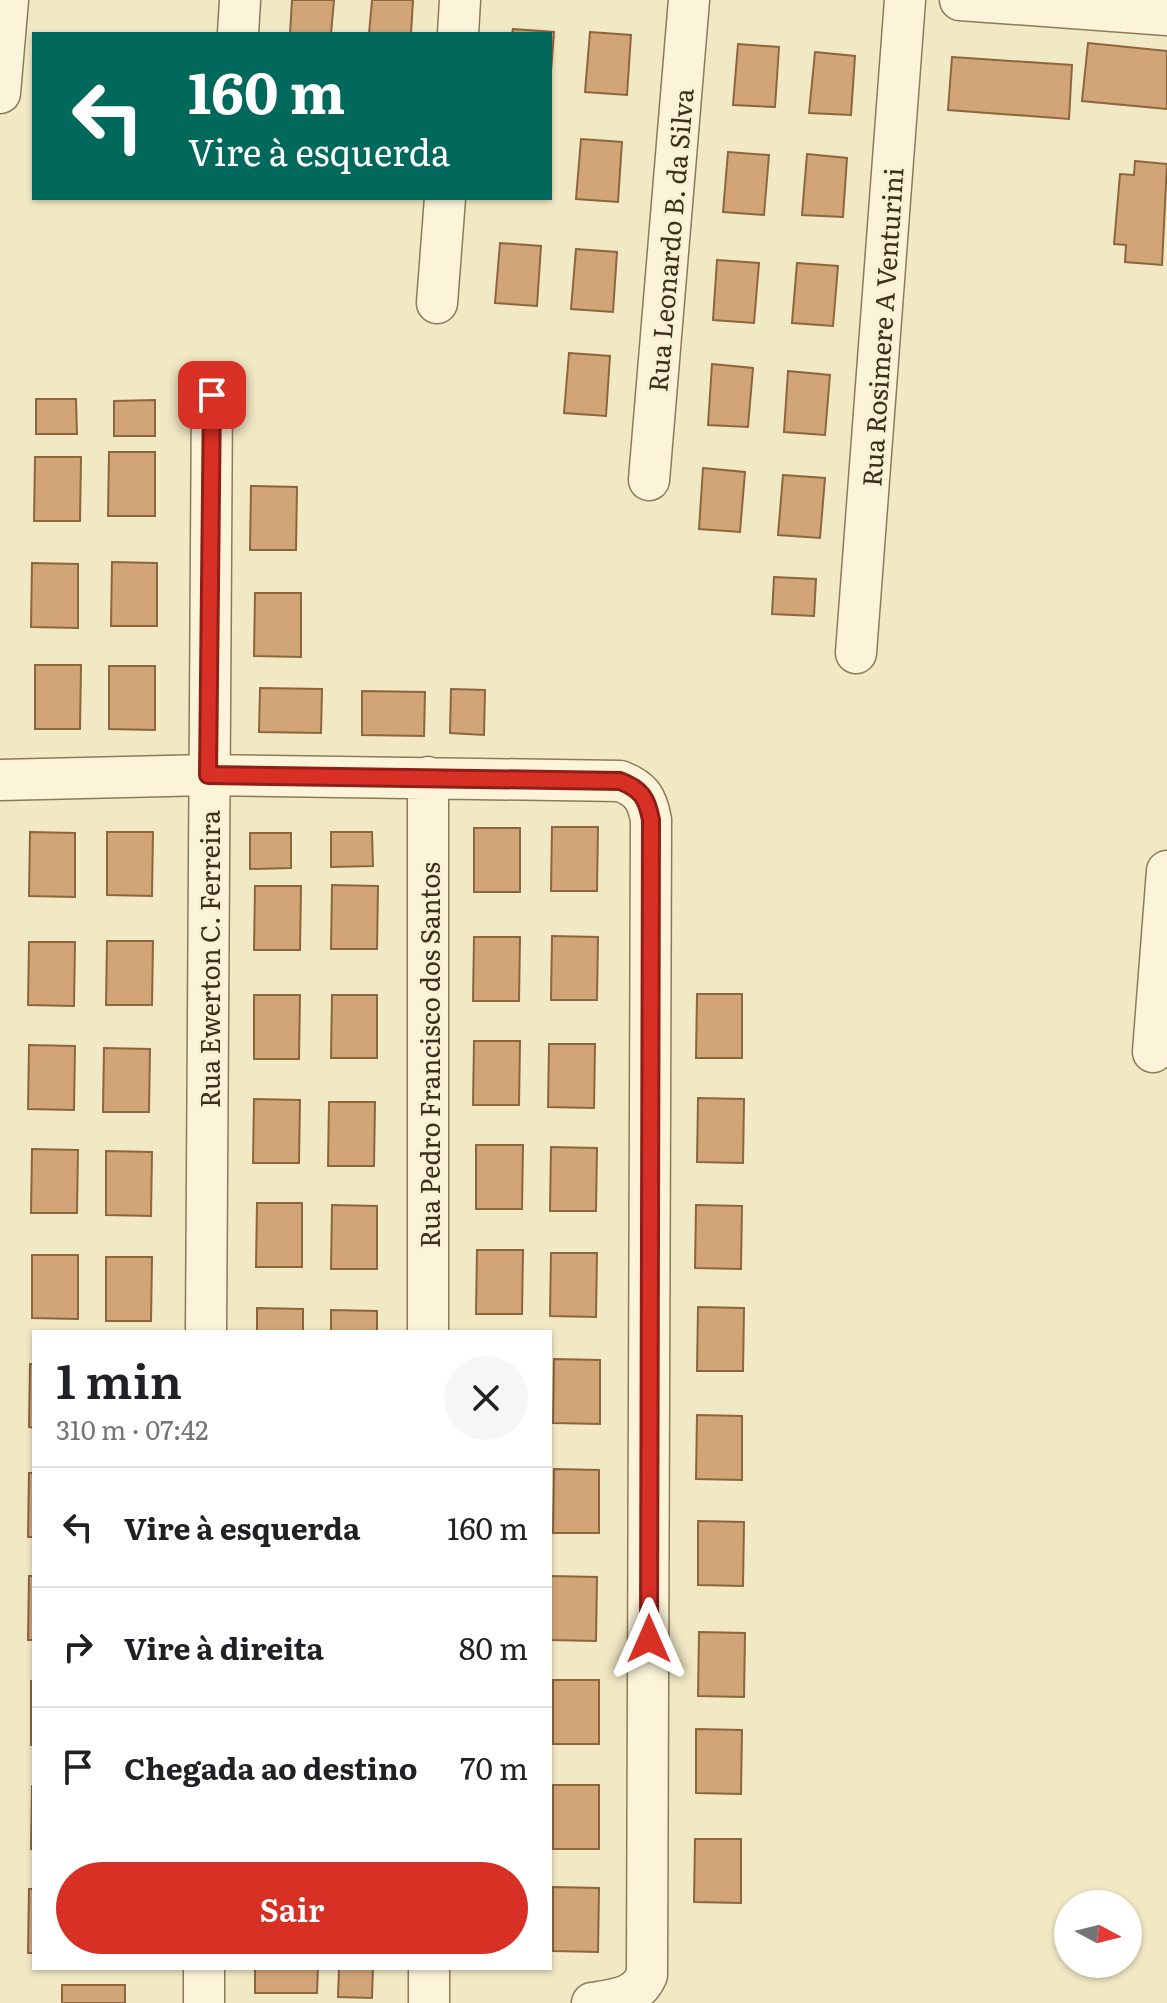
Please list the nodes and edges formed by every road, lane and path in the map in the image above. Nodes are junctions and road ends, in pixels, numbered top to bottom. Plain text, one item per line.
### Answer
1 (8, 0) edge
2 (240, 0) edge
3 (460, 0) edge
4 (689, 0) edge
5 (905, 0) edge
6 (960, 0) edge
7 (1167, 15) edge
8 (238, 32) edge
9 (458, 32) edge
10 (0, 93) edge
11 (445, 200) edge
12 (437, 303) dead end
13 (212, 395) dead end
14 (649, 480) dead end
15 (856, 653) dead end
16 (208, 775) junction
17 (428, 777) junction
18 (0, 780) edge
19 (1167, 871) edge
20 (1153, 1052) dead end
21 (206, 1330) edge
22 (428, 1330) edge
23 (204, 1970) edge
24 (429, 1970) edge
25 (204, 2003) edge
26 (429, 2003) edge
27 (592, 2003) edge

1 - 10 street
2 - 8 street
3 - 9 street
4 - 14 street, Rua Leonardo B. da Silva
5 - 15 street, Rua Rosimere A Venturini
6 - 7 street
11 - 12 street
13 - 16 street, Rua Ewerton C. Ferreira
16 - 17 street
16 - 18 street
16 - 21 street, Rua Ewerton C. Ferreira
17 - 22 street, Rua Pedro Francisco dos Santos
17 - 27 street
19 - 20 street
23 - 25 street
24 - 26 street

